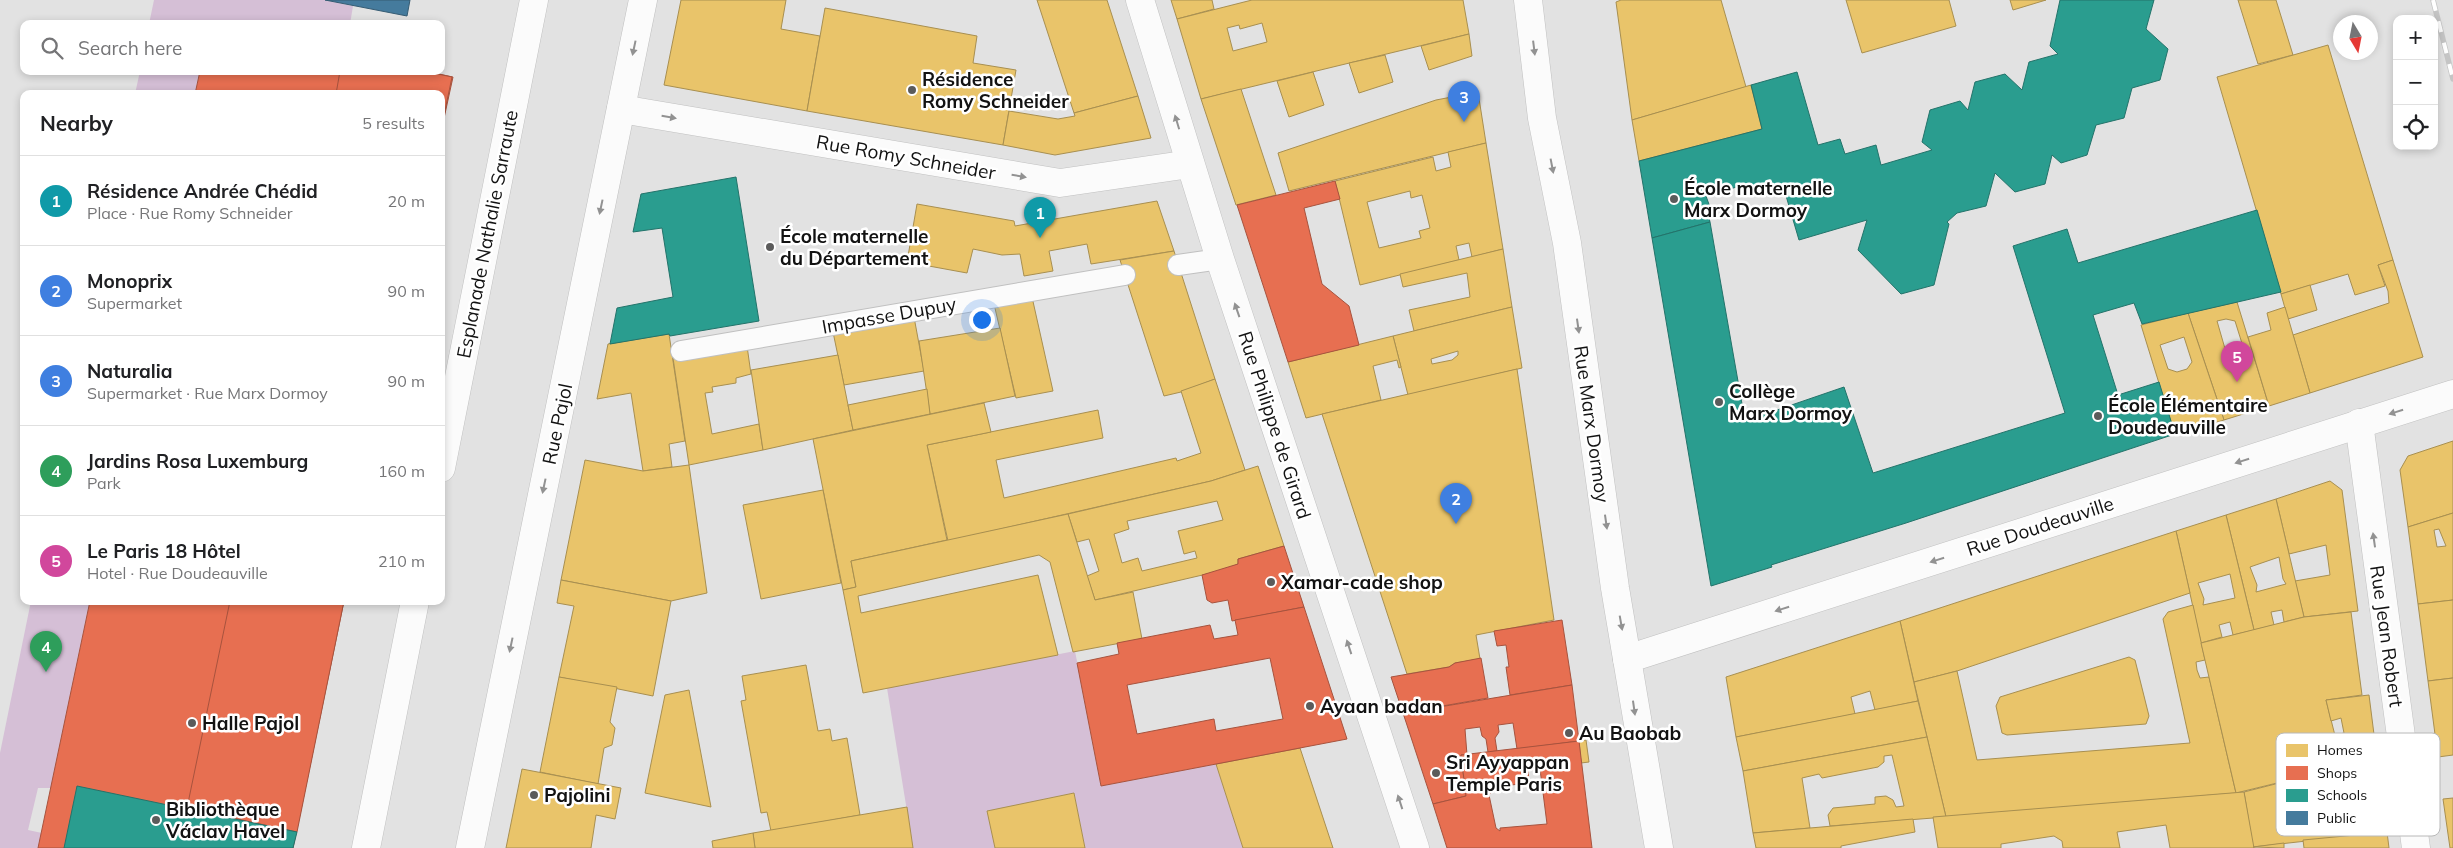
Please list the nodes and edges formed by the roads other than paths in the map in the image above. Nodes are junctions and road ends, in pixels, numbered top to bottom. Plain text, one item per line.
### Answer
1 (534, 0) edge
2 (641, 0) edge
3 (1140, 0) edge
4 (1528, 0) edge
5 (621, 109) junction
6 (1190, 164) junction
7 (1220, 259) junction
8 (1178, 265) dead end
9 (1125, 275) dead end
10 (681, 351) dead end
11 (2448, 395) edge
12 (2359, 423) junction
13 (445, 448) edge
14 (414, 605) edge
15 (1627, 659) junction
16 (2401, 733) edge
17 (366, 848) edge
18 (470, 848) edge
19 (1415, 848) edge
20 (1659, 848) edge

1 - 13 street, Esplanade Nathalie Sarraute
2 -> 5 street, Rue Pajol
6 -> 3 street, Rue Philippe de Girard
4 -> 15 street, Rue Marx Dormoy
5 -> 6 street, Rue Romy Schneider
5 -> 18 street, Rue Pajol
6 - 7 street, Rue Philippe de Girard
7 - 8 lane
19 -> 7 street, Rue Philippe de Girard
9 - 10 lane, Impasse Dupuy
11 -> 12 street, Rue Doudeauville
12 -> 15 street, Rue Doudeauville
16 -> 12 street, Rue Jean Robert
14 - 17 street
15 -> 20 street, Rue Marx Dormoy

